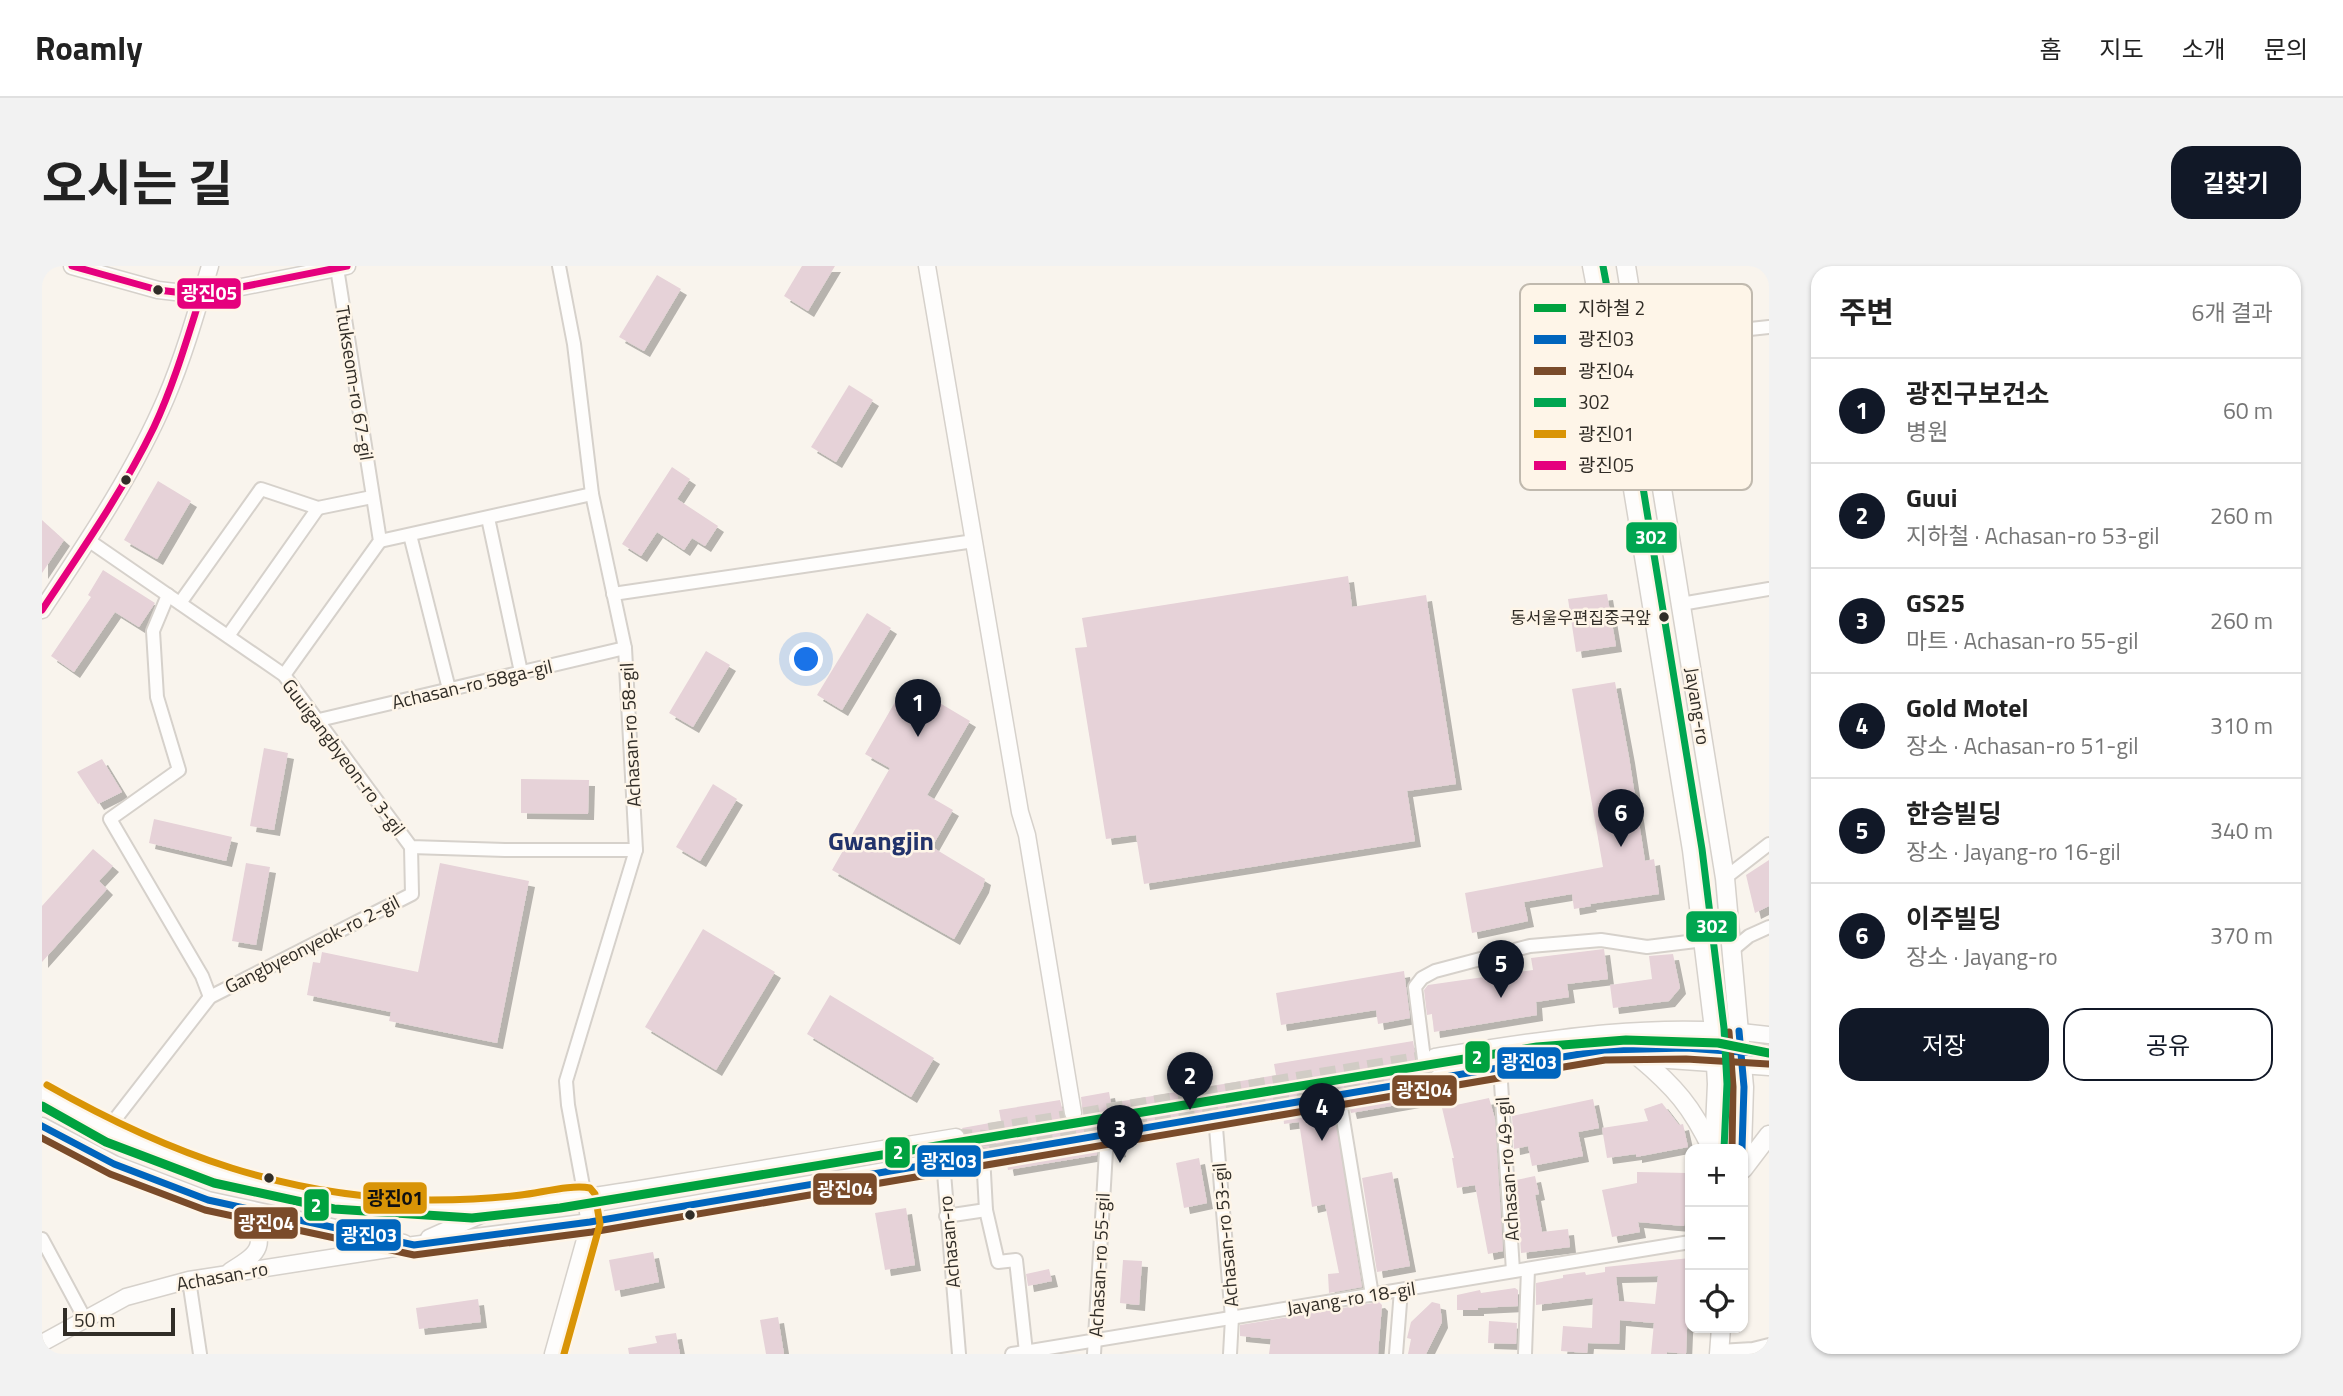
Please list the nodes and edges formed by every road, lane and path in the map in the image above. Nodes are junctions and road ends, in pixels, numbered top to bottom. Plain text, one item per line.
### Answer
1 (72, 266) edge
2 (210, 266) edge
3 (559, 266) edge
4 (927, 266) edge
5 (1592, 266) edge
6 (1626, 266) edge
7 (342, 267) edge
8 (1595, 284) edge
9 (1629, 284) edge
10 (201, 295) junction
11 (1633, 490) edge
12 (1663, 490) edge
13 (592, 494) junction
14 (372, 497) junction
15 (318, 508) junction
16 (488, 518) junction
17 (410, 535) junction
18 (88, 540) junction
19 (380, 541) junction
20 (974, 541) junction
21 (1769, 589) edge
22 (613, 594) junction
23 (168, 595) junction
24 (180, 603) junction
25 (1681, 604) junction
26 (42, 610) edge
27 (228, 636) junction
28 (625, 648) junction
29 (521, 672) junction
30 (284, 675) junction
31 (449, 689) junction
32 (319, 720) junction
33 (1769, 844) edge
34 (411, 847) junction
35 (636, 850) junction
36 (1725, 878) junction
37 (1769, 927) edge
38 (1704, 940) junction
39 (1731, 950) junction
40 (1733, 970) junction
41 (1708, 974) junction
42 (210, 997) junction
43 (1645, 1029) junction
44 (1714, 1029) junction
45 (1739, 1031) junction
46 (1769, 1035) edge
47 (1643, 1052) junction
48 (1769, 1054) edge
49 (1716, 1056) junction
50 (1741, 1057) junction
51 (1430, 1058) joint
52 (1500, 1067) junction
53 (1769, 1067) edge
54 (1438, 1078) tunnel mouth
55 (42, 1094) edge
56 (1339, 1095) dead end
57 (1073, 1113) dead end
58 (1214, 1116) dead end
59 (42, 1126) edge
60 (106, 1131) junction
61 (1107, 1134) dead end
62 (1769, 1135) edge
63 (956, 1137) tunnel mouth
64 (914, 1144) junction
65 (1710, 1144) edge
66 (1713, 1144) edge
67 (1742, 1144) edge
68 (983, 1155) dead end
69 (943, 1161) joint
70 (1748, 1162) edge
71 (919, 1166) junction
72 (586, 1197) junction
73 (494, 1209) junction
74 (252, 1210) junction
75 (986, 1210) junction
76 (946, 1216) junction
77 (590, 1222) junction
78 (42, 1239) edge
79 (1685, 1243) edge
80 (414, 1245) junction
81 (1528, 1269) junction
82 (1513, 1271) junction
83 (222, 1275) junction
84 (189, 1280) junction
85 (1401, 1290) junction
86 (1372, 1294) junction
87 (1232, 1318) junction
88 (85, 1319) junction
89 (1721, 1333) edge
90 (42, 1343) edge
91 (1769, 1345) edge
92 (1094, 1347) edge
93 (1026, 1352) junction
94 (1719, 1352) edge
95 (200, 1354) edge
96 (553, 1354) edge
97 (959, 1354) edge
98 (1012, 1354) edge
99 (1230, 1354) edge
100 (1396, 1354) edge
101 (1524, 1354) edge

1 - 10 main road
2 - 10 main road
3 - 13 street, Achasan-ro 58-gil
4 - 20 main road
5 - 8 main road, Jayang-ro
6 - 9 main road, Jayang-ro
7 - 10 main road
7 - 14 street, Ttukseom-ro 67-gil
10 - 18 main road
11 - 38 main road, Jayang-ro
12 - 25 main road, Jayang-ro
13 - 16 street
13 - 22 street, Achasan-ro 58-gil
14 - 15 street
14 - 19 street, Ttukseom-ro 67-gil
15 - 24 street
15 - 27 street
16 - 17 street
16 - 29 street
17 - 19 street
17 - 31 street
18 - 23 street, Guuigangbyeon-ro 3-gil
18 - 26 main road
19 - 30 street
20 - 22 street
20 - 57 main road
21 - 25 street
22 - 28 street, Achasan-ro 58-gil
23 - 24 street, Guuigangbyeon-ro 3-gil
23 - 42 street
24 - 27 street, Guuigangbyeon-ro 3-gil
25 - 36 main road, Jayang-ro
27 - 30 street, Guuigangbyeon-ro 3-gil
28 - 29 street, Achasan-ro 58ga-gil
28 - 35 street, Achasan-ro 58-gil
29 - 31 street, Achasan-ro 58ga-gil
30 - 32 street, Guuigangbyeon-ro 3-gil
31 - 32 street, Achasan-ro 58ga-gil
32 - 34 street, Guuigangbyeon-ro 3-gil
33 - 36 street
34 - 35 street, Guuigangbyeon-ro 3-gil
34 - 42 street, Gangbyeonyeok-ro 2-gil
35 - 72 street, Achasan-ro 58-gil
36 - 39 main road, Jayang-ro
37 - 39 street
38 - 41 main road, Jayang-ro
38 - 51 street
39 - 40 main road, Jayang-ro
40 - 41 main road
40 - 45 main road, Jayang-ro
41 - 44 main road, Jayang-ro
42 - 60 street, Gangbyeonyeok-ro 2-gil
43 - 44 main road
43 - 47 main road
43 - 51 main road
44 - 45 main road
44 - 49 main road, Jayang-ro
45 - 46 main road
45 - 50 main road, Jayang-ro
47 - 49 main road
47 - 52 main road
47 - 65 main road
48 - 50 main road
49 - 50 main road
49 - 66 main road, Jayang-ro
50 - 53 main road
50 - 67 main road, Jayang-ro
52 - 54 main road
52 - 82 street, Achasan-ro 49-gil
55 - 60 main road
56 - 86 street
58 - 87 street, Achasan-ro 53-gil
59 - 74 main road
60 - 73 main road
61 - 92 street, Achasan-ro 55-gil
62 - 70 main road
63 - 64 main road
64 - 71 main road
64 - 72 main road
68 - 75 street, Achasan-ro
69 - 71 main road, Achasan-ro
69 - 76 street, Achasan-ro
71 - 77 main road, Achasan-ro
72 - 73 main road
72 - 77 main road
73 - 80 main road, Achasan-ro
74 - 80 main road
74 - 83 main road
75 - 76 street
75 - 93 street, Achasan-ro
76 - 97 street, Achasan-ro
77 - 80 main road, Achasan-ro
77 - 96 main road
78 - 88 street
79 - 81 street, Jayang-ro 18-gil
80 - 83 main road, Achasan-ro
81 - 82 street, Jayang-ro 18-gil
81 - 101 street, Achasan-ro 49-gil
82 - 85 street, Jayang-ro 18-gil
83 - 84 main road, Achasan-ro
84 - 88 main road, Achasan-ro
84 - 95 street
85 - 86 street, Jayang-ro 18-gil
85 - 100 street
86 - 87 street, Jayang-ro 18-gil
87 - 92 street, Jayang-ro 18-gil
87 - 99 street, Achasan-ro 53-gil
88 - 90 main road, Achasan-ro
89 - 94 main road
91 - 94 street
92 - 93 street, Jayang-ro 18-gil
93 - 98 street, Jayang-ro 18-gil

